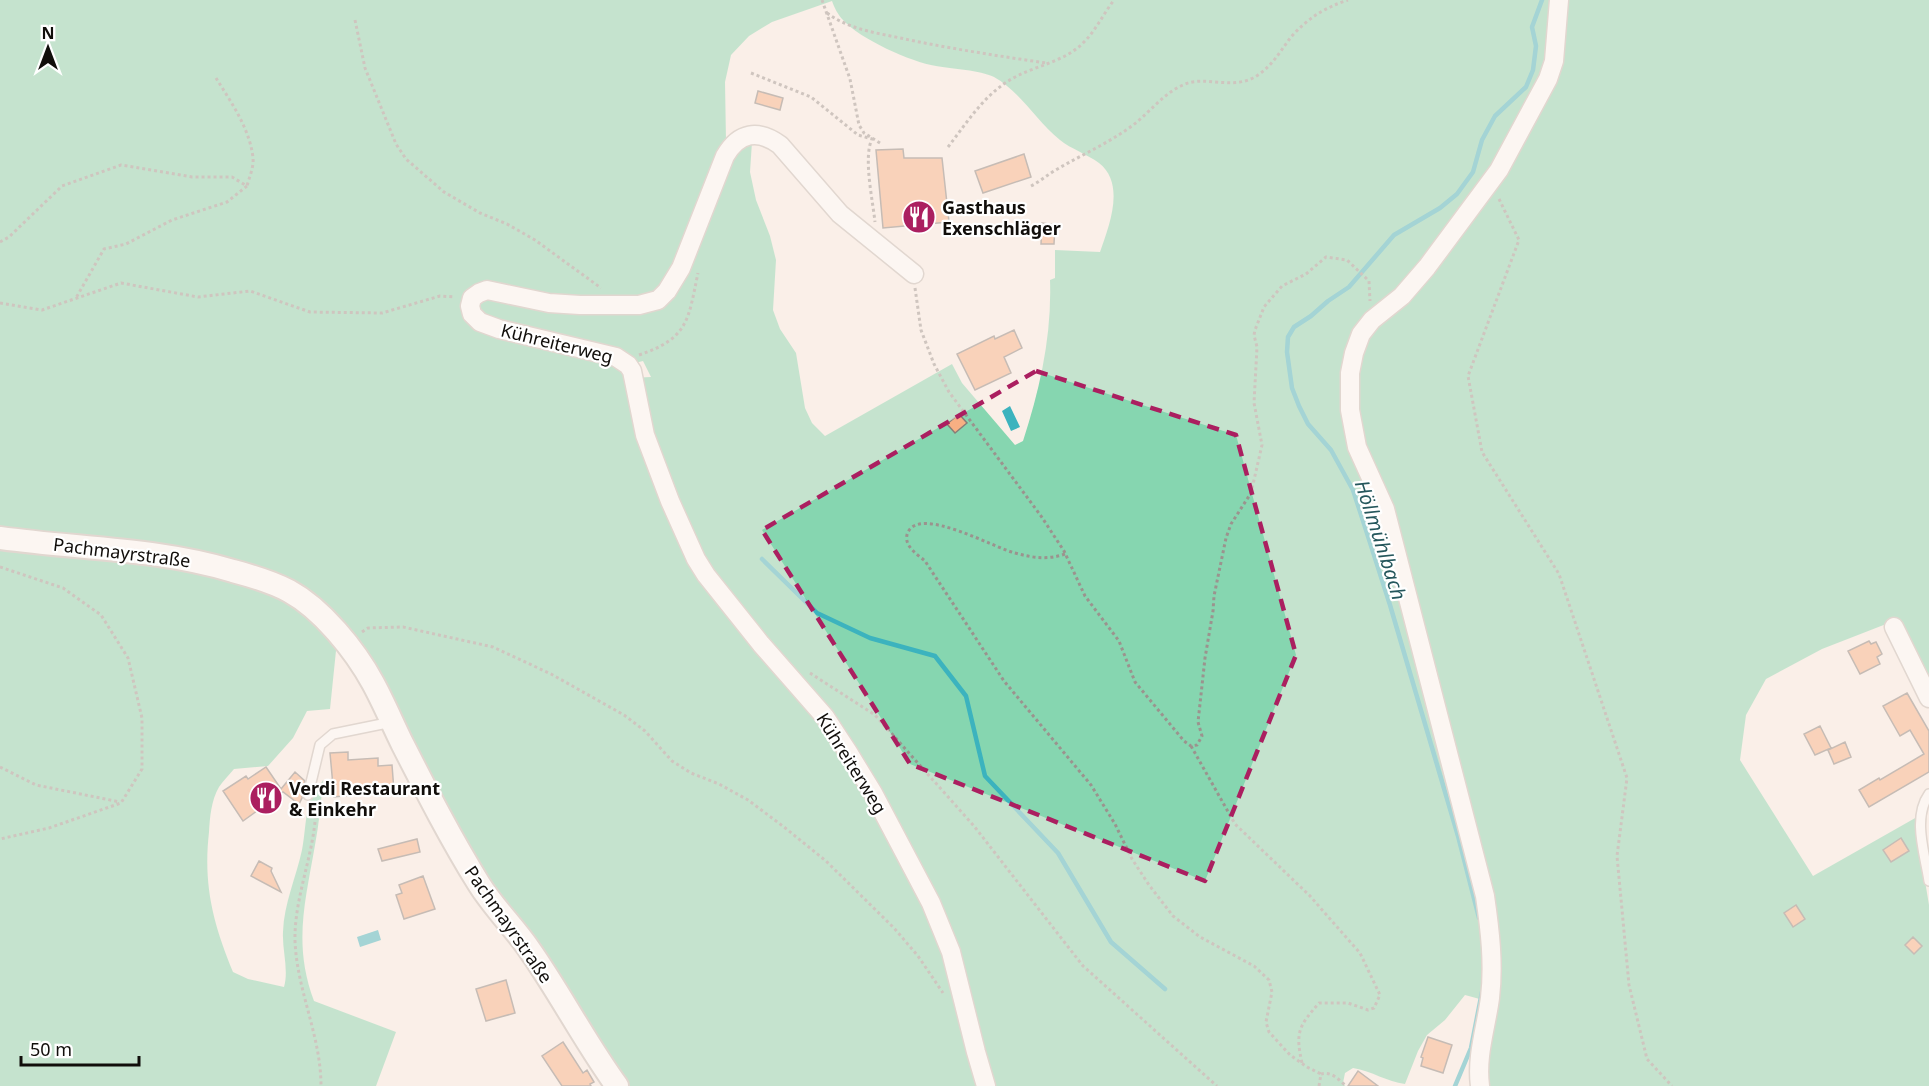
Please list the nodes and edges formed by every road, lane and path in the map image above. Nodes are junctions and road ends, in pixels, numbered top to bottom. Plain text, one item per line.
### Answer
1 (822, 0) edge
2 (1114, 0) edge
3 (1348, 0) edge
4 (1559, 0) edge
5 (827, 13) junction
6 (354, 20) dead end
7 (1047, 63) junction
8 (751, 73) dead end
9 (216, 78) dead end
10 (872, 139) junction
11 (880, 143) dead end
12 (948, 147) dead end
13 (1490, 182) junction
14 (247, 186) junction
15 (1031, 186) dead end
16 (878, 228) dead end
17 (0, 243) edge
18 (914, 274) joint
19 (1369, 281) dead end
20 (606, 291) dead end
21 (76, 298) junction
22 (472, 298) junction
23 (0, 303) edge
24 (0, 538) edge
25 (1065, 554) junction
26 (0, 567) edge
27 (1894, 627) dead end
28 (346, 645) junction
29 (802, 668) dead end
30 (1929, 698) edge
31 (392, 722) junction
32 (1191, 746) junction
33 (0, 767) edge
34 (1929, 794) edge
35 (312, 797) joint
36 (122, 803) junction
37 (0, 838) edge
38 (1929, 881) edge
39 (944, 994) dead end
40 (1303, 1065) junction
41 (1322, 1074) junction
42 (321, 1086) edge
43 (617, 1086) edge
44 (987, 1086) edge
45 (1217, 1086) edge
46 (1318, 1086) edge
47 (1346, 1086) edge
48 (1480, 1086) edge
49 (1672, 1086) edge

1 - 5 path
2 - 7 path
3 - 15 path
4 - 13 street
5 - 7 path
5 - 10 path
6 - 20 path
7 - 12 path
8 - 10 path
9 - 14 path
10 - 11 path
10 - 16 path
13 - 48 street
13 - 49 path
14 - 17 path
14 - 21 path
18 - 22 street, Kühreiterweg
18 - 25 path
19 - 32 path
21 - 22 path
21 - 23 path
22 - 44 street, Kühreiterweg
24 - 28 street, Pachmayrstraße
25 - 32 path
25 - 40 path
26 - 36 path
27 - 30 street
28 - 31 street, Pachmayrstraße
28 - 39 path
29 - 45 path
31 - 35 lane
31 - 43 street, Pachmayrstraße
32 - 40 path
33 - 36 path
34 - 38 lane
35 - 42 path
36 - 37 path
40 - 41 path
41 - 46 path
41 - 47 path

